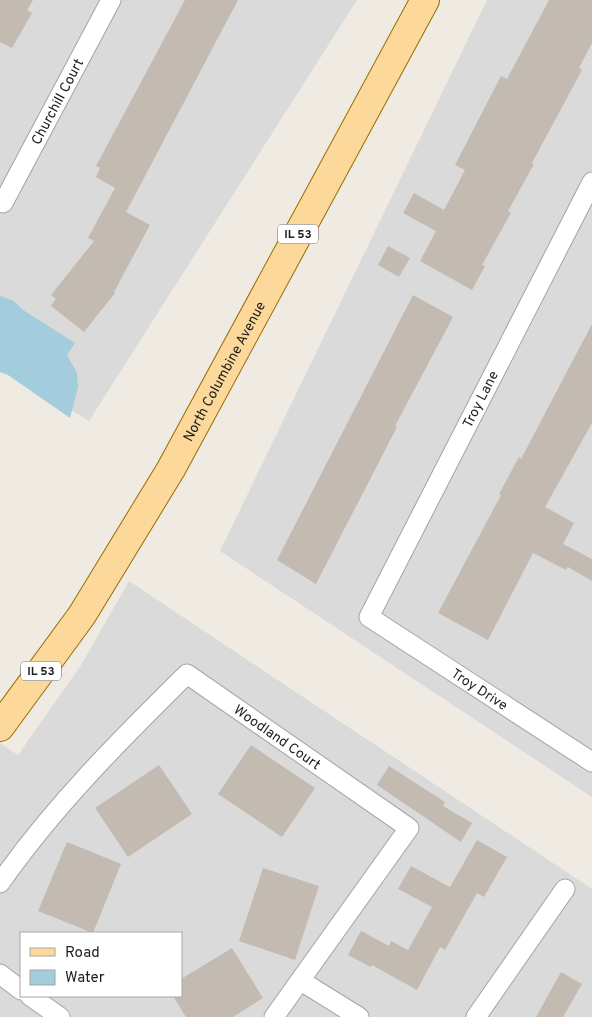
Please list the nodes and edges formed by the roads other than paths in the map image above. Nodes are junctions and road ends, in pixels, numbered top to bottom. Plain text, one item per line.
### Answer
1 (111, 0) edge
2 (425, 0) edge
3 (592, 182) edge
4 (3, 203) dead end
5 (369, 617) joint
6 (0, 727) edge
7 (592, 762) edge
8 (0, 883) edge
9 (565, 889) dead end
10 (0, 974) edge
11 (301, 981) junction
12 (20, 989) edge
13 (31, 997) edge
14 (60, 1017) edge
15 (274, 1017) edge
16 (359, 1017) edge
17 (476, 1017) edge

1 - 4 street, Churchill Court
2 - 6 main road, North Columbine Avenue / IL 53
3 - 5 street, Troy Lane
5 - 7 street, Troy Drive
8 - 11 street, Woodland Court
9 - 17 street
10 - 12 street
11 - 15 street, Woodland Court
11 - 16 street
13 - 14 street

